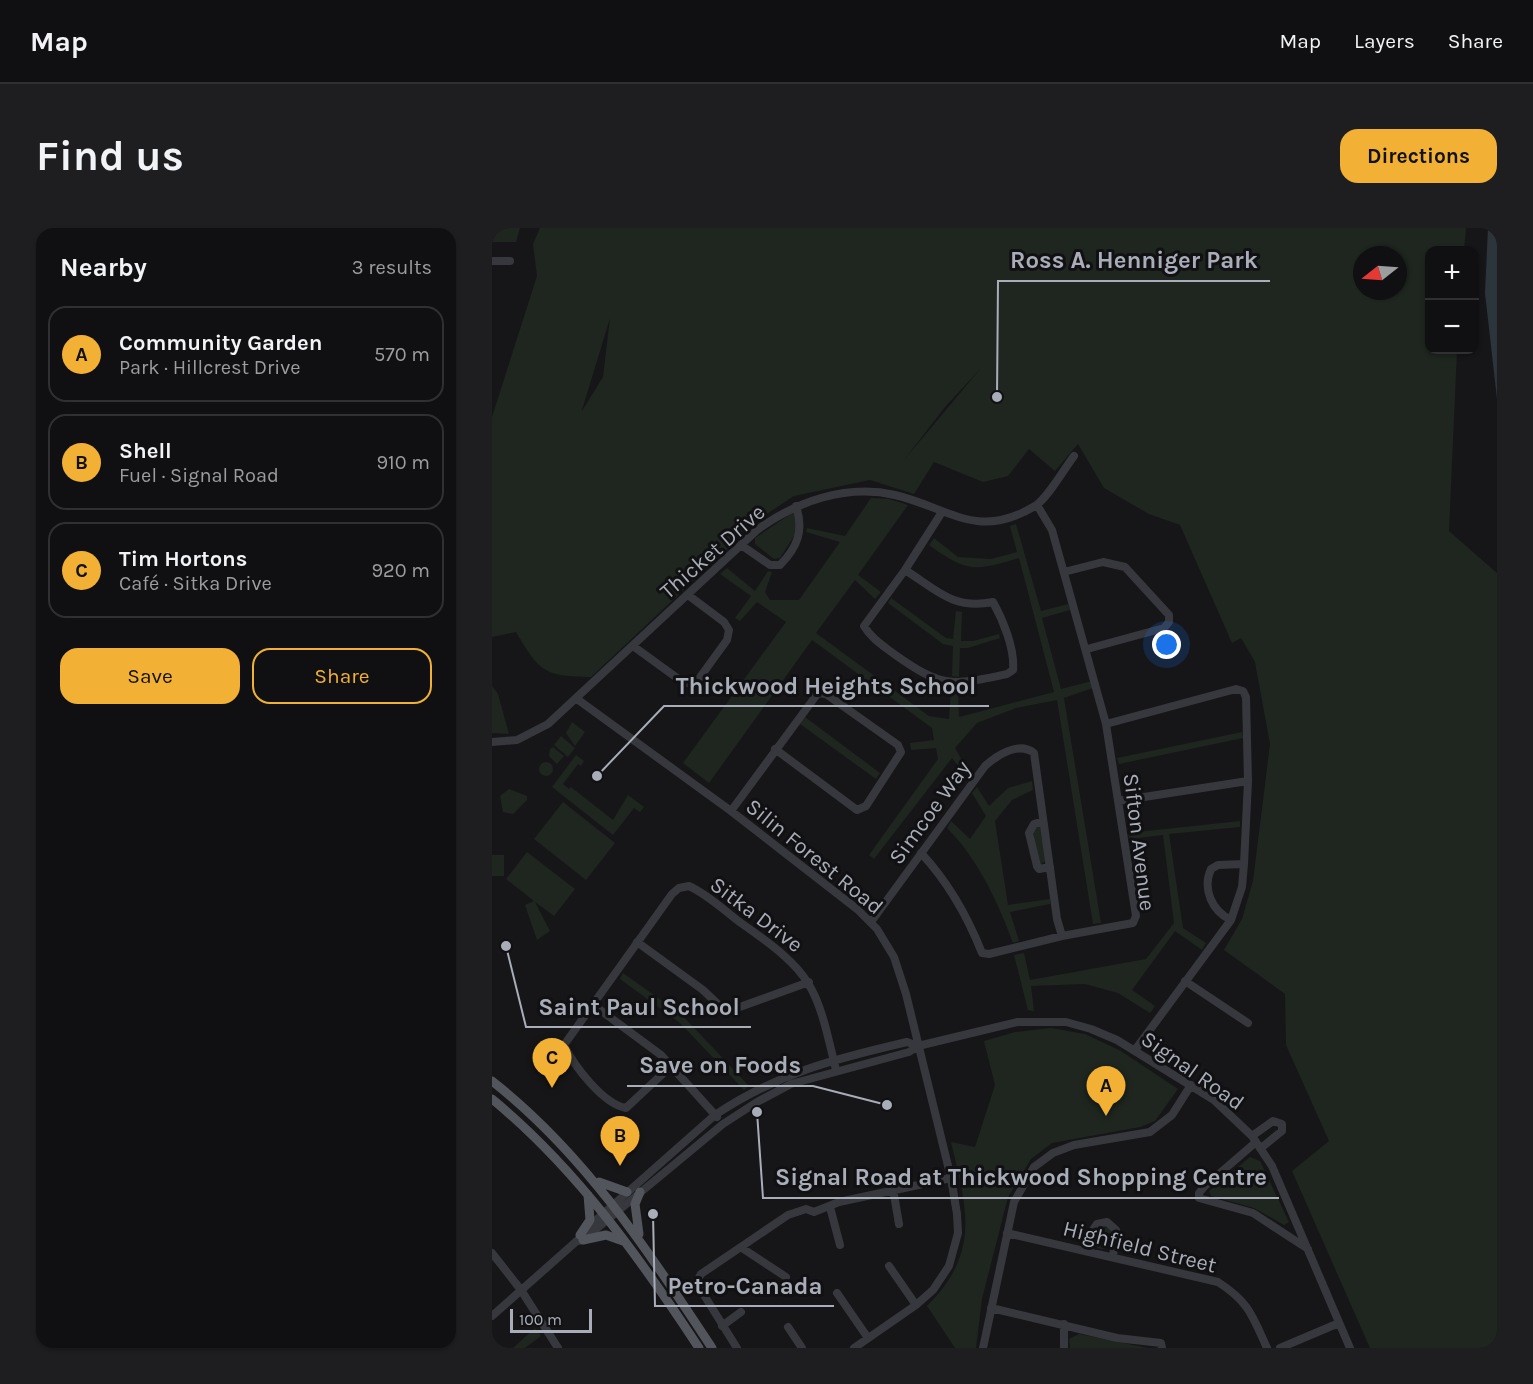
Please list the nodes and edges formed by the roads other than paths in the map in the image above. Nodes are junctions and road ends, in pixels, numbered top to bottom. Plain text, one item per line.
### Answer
1 (492, 261) edge
2 (510, 261) dead end
3 (1074, 456) dead end
4 (796, 506) junction
5 (1037, 506) junction
6 (942, 512) junction
7 (741, 545) junction
8 (904, 570) junction
9 (1064, 572) junction
10 (687, 595) junction
11 (633, 646) junction
12 (1087, 649) junction
13 (577, 699) junction
14 (1106, 724) junction
15 (492, 742) edge
16 (775, 749) junction
17 (1248, 781) junction
18 (1118, 801) junction
19 (731, 811) junction
20 (1043, 820) junction
21 (921, 853) junction
22 (1244, 864) junction
23 (1050, 867) junction
24 (1231, 920) junction
25 (872, 922) junction
26 (1062, 936) junction
27 (637, 942) junction
28 (1185, 981) junction
29 (809, 982) junction
30 (592, 1004) junction
31 (1248, 1023) dead end
32 (918, 1046) junction
33 (1135, 1050) junction
34 (834, 1060) junction
35 (670, 1066) junction
36 (836, 1070) junction
37 (492, 1081) edge
38 (1191, 1085) junction
39 (492, 1099) edge
40 (715, 1115) junction
41 (723, 1124) junction
42 (1256, 1142) junction
43 (590, 1176) junction
44 (951, 1178) junction
45 (893, 1189) junction
46 (627, 1192) junction
47 (640, 1192) junction
48 (587, 1193) junction
49 (616, 1207) junction
50 (830, 1207) junction
51 (606, 1216) junction
52 (899, 1224) dead end
53 (1007, 1233) junction
54 (580, 1239) junction
55 (625, 1242) junction
56 (642, 1242) junction
57 (840, 1245) dead end
58 (742, 1248) junction
59 (1309, 1250) junction
60 (1090, 1252) junction
61 (492, 1253) edge
62 (1113, 1257) junction
63 (889, 1266) dead end
64 (786, 1277) dead end
65 (520, 1290) junction
66 (837, 1293) dead end
67 (916, 1305) junction
68 (991, 1308) junction
69 (741, 1312) dead end
70 (492, 1316) edge
71 (678, 1316) junction
72 (1339, 1323) junction
73 (697, 1324) junction
74 (1064, 1324) junction
75 (722, 1326) junction
76 (788, 1327) dead end
77 (868, 1338) junction
78 (558, 1348) edge
79 (699, 1348) edge
80 (712, 1348) edge
81 (737, 1348) edge
82 (802, 1348) edge
83 (854, 1348) edge
84 (983, 1348) edge
85 (1064, 1348) edge
86 (1162, 1348) edge
87 (1267, 1348) edge
88 (1280, 1348) edge
89 (1350, 1348) edge

1 - 2 street
3 - 5 street
4 - 6 street, Thicket Drive
4 - 7 street, Thicket Drive
4 - 7 street
5 - 6 street, Thicket Drive
5 - 9 street, Sifton Avenue
6 - 8 street
7 - 10 street, Thicket Drive
8 - 8 street
9 - 12 street, Sifton Avenue
9 - 12 street
10 - 11 street, Thicket Drive
10 - 11 street
11 - 13 street, Thicket Drive
12 - 14 street, Sifton Avenue
13 - 15 street, Thicket Drive
13 - 19 street, Silin Forest Road
14 - 17 street
14 - 18 street, Sifton Avenue
16 - 16 street
16 - 19 street
17 - 18 street
17 - 22 street
18 - 26 street, Sifton Avenue
19 - 25 street, Silin Forest Road
20 - 21 street, Simcoe Way
20 - 23 street, Simcoe Way
20 - 23 street
21 - 25 street, Simcoe Way
21 - 26 street, Sifton Avenue
22 - 24 street
22 - 24 street
23 - 26 street, Simcoe Way
24 - 28 street
25 - 32 street, Silin Forest Road
27 - 29 street
27 - 29 street, Sitka Drive
27 - 30 street, Sitka Drive
28 - 31 street
28 - 33 street
29 - 34 street, Sitka Drive
30 - 35 street
30 - 35 street, Sitka Drive
32 - 33 street, Signal Road
32 - 34 street, Signal Road
32 - 36 street, Signal Road
32 - 44 street, Silin Forest Road
33 - 38 street, Signal Road
34 - 36 street, Sitka Drive
34 - 40 street, Signal Road
35 - 40 street
36 - 41 street, Signal Road
37 - 43 main road
38 - 42 street, Signal Road
38 - 53 street
39 - 48 main road
40 - 41 street
40 - 46 street, Signal Road
41 - 47 street, Signal Road
42 - 59 street, Signal Road
42 - 59 street
43 - 46 main road
43 - 49 main road
44 - 45 street
44 - 67 street, Silin Forest Road
45 - 50 street
45 - 52 street
46 - 49 street, Signal Road
47 - 49 street, Signal Road
47 - 56 main road
48 - 51 main road
48 - 54 main road
49 - 51 street, Signal Road
49 - 56 main road
50 - 57 street
50 - 58 street
51 - 54 street, Signal Road
51 - 55 main road
53 - 60 street, Highfield Street
53 - 68 street
54 - 55 main road
54 - 65 street, Signal Road
55 - 71 main road
56 - 73 main road
58 - 64 street
58 - 75 street
59 - 72 street, Signal Road
60 - 62 street, Highfield Street
60 - 62 street
61 - 65 street
62 - 87 street, Highfield Street
63 - 67 street
65 - 70 street, Signal Road
65 - 78 street
66 - 77 street
67 - 77 street, Silin Forest Road
68 - 74 street
68 - 84 street
69 - 75 street
71 - 73 main road
71 - 79 main road
72 - 88 street
72 - 89 street, Signal Road
73 - 80 main road
74 - 85 street
74 - 86 street
75 - 81 street
76 - 82 street
77 - 83 street, Silin Forest Road

